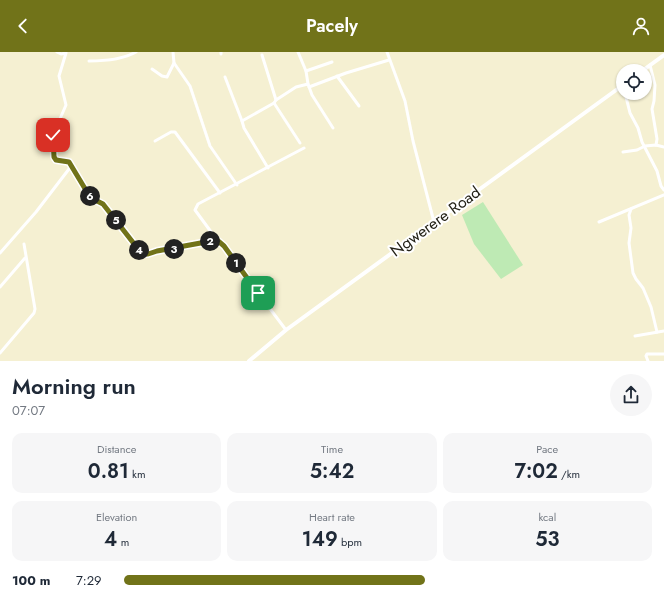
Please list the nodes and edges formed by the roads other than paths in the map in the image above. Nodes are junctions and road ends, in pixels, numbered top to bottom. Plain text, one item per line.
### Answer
1 (57, 52) edge
2 (136, 52) edge
3 (173, 52) edge
4 (298, 52) edge
5 (387, 52) edge
6 (66, 53) edge
7 (262, 55) dead end
8 (664, 55) edge
9 (389, 60) junction
10 (89, 61) dead end
11 (332, 62) dead end
12 (174, 63) junction
13 (651, 64) edge
14 (152, 69) dead end
15 (306, 71) junction
16 (652, 73) edge
17 (337, 76) junction
18 (225, 77) dead end
19 (309, 86) junction
20 (616, 90) edge
21 (627, 100) edge
22 (275, 102) junction
23 (360, 106) dead end
24 (242, 121) junction
25 (333, 128) dead end
26 (156, 142) dead end
27 (300, 143) dead end
28 (645, 146) junction
29 (656, 146) junction
30 (664, 147) edge
31 (304, 148) dead end
32 (623, 152) dead end
33 (70, 165) junction
34 (268, 168) junction
35 (237, 185) junction
36 (664, 190) edge
37 (220, 194) junction
38 (664, 195) edge
39 (631, 210) junction
40 (434, 222) junction
41 (600, 222) dead end
42 (217, 240) junction
43 (24, 244) dead end
44 (0, 253) edge
45 (25, 258) junction
46 (0, 287) edge
47 (286, 330) junction
48 (664, 330) edge
49 (657, 332) junction
50 (635, 336) dead end
51 (0, 353) edge
52 (664, 354) edge
53 (249, 361) edge
54 (648, 361) edge

1 - 6 street
2 - 10 street
3 - 12 street
4 - 15 street
5 - 9 street
6 - 33 street
7 - 22 street
8 - 13 main road
9 - 17 street
9 - 40 street
11 - 15 street
12 - 14 street
12 - 35 street
15 - 19 street
16 - 29 street
17 - 19 street
17 - 23 street
18 - 24 street
19 - 22 street
19 - 25 street
20 - 40 main road, Ngwerere Road
21 - 28 street
22 - 24 street
22 - 27 street
24 - 34 street
26 - 37 street
28 - 29 street
28 - 32 street
28 - 36 street
29 - 30 street
31 - 34 street
33 - 42 street
33 - 44 street
34 - 35 street
35 - 37 street
37 - 42 street
38 - 39 street
39 - 41 street
39 - 49 street
40 - 47 main road, Ngwerere Road
42 - 47 street
43 - 45 street
45 - 46 street
45 - 51 street
47 - 53 main road, Ngwerere Road
48 - 49 street
49 - 50 street
52 - 54 street

